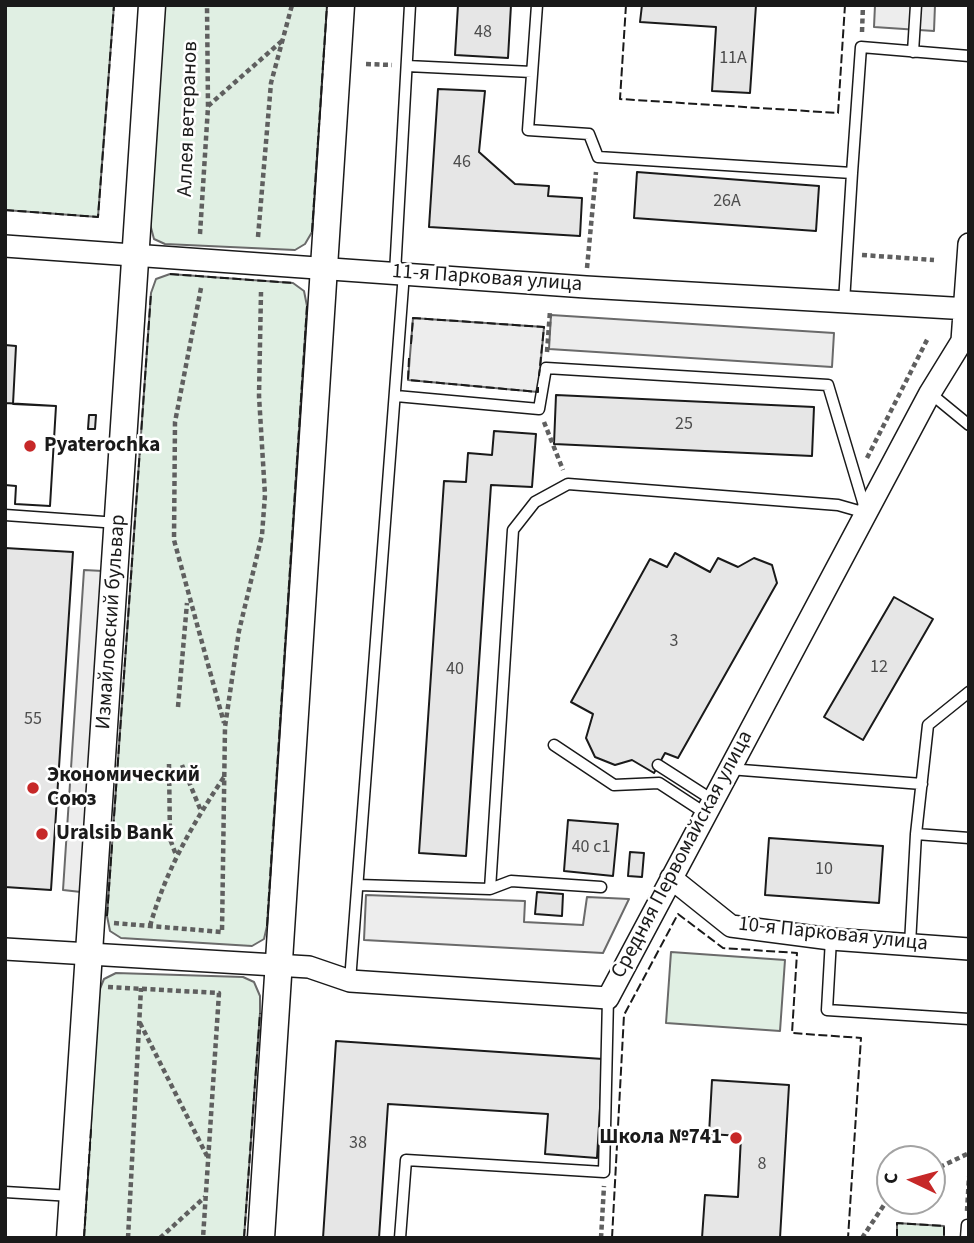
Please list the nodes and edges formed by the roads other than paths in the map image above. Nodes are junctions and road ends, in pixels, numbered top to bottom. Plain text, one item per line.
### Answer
1 (152, 5) edge
2 (341, 5) edge
3 (410, 5) edge
4 (537, 5) edge
5 (916, 5) edge
6 (913, 52) junction
7 (969, 56) edge
8 (407, 66) junction
9 (532, 72) junction
10 (852, 173) junction
11 (969, 244) edge
12 (5, 246) edge
13 (135, 256) junction
14 (324, 269) junction
15 (399, 273) junction
16 (844, 302) junction
17 (966, 309) edge
18 (930, 393) junction
19 (396, 396) junction
20 (969, 425) edge
21 (866, 513) junction
22 (5, 515) edge
23 (118, 523) junction
24 (969, 692) edge
25 (554, 745) dead end
26 (659, 765) dead end
27 (727, 769) junction
28 (922, 784) junction
29 (708, 806) junction
30 (916, 834) junction
31 (969, 838) edge
32 (671, 878) junction
33 (358, 885) junction
34 (601, 887) dead end
35 (490, 889) junction
36 (831, 939) junction
37 (910, 944) junction
38 (5, 949) edge
39 (969, 949) edge
40 (90, 954) junction
41 (277, 965) junction
42 (350, 981) junction
43 (608, 998) junction
44 (969, 1019) edge
45 (5, 1192) edge
46 (73, 1196) junction
47 (967, 1225) road end
48 (71, 1238) edge
49 (261, 1238) edge
50 (400, 1238) edge
51 (966, 1238) edge

1 - 13 street, Измайловский бульвар
2 - 14 street
3 - 8 lane
4 - 9 lane
5 - 6 lane
6 - 7 lane
6 - 10 lane
8 - 9 lane
8 - 15 lane
9 - 10 lane
10 - 16 lane
11 - 17 street, Средняя Первомайская улица
12 - 13 street, 11-я Парковая улица
13 - 14 street, 11-я Парковая улица
13 - 23 street, Измайловский бульвар
14 - 15 street, 11-я Парковая улица
14 - 41 street
15 - 16 street, 11-я Парковая улица
15 - 19 lane
16 - 17 street, 11-я Парковая улица
17 - 18 street, Средняя Первомайская улица
18 - 20 lane
18 - 21 street, Средняя Первомайская улица
19 - 21 lane
19 - 33 lane
21 - 27 street, Средняя Первомайская улица
21 - 35 lane
22 - 23 lane
23 - 40 street, Измайловский бульвар
24 - 28 lane
25 - 29 lane
26 - 29 lane
27 - 28 lane
27 - 29 street, Средняя Первомайская улица
28 - 30 lane
29 - 32 street, Средняя Первомайская улица
30 - 31 lane
30 - 37 lane
32 - 36 street, 10-я Парковая улица
32 - 43 street, Средняя Первомайская улица
33 - 35 lane
33 - 42 lane
34 - 35 lane
36 - 37 street, 10-я Парковая улица
36 - 44 lane
37 - 39 street, 10-я Парковая улица
38 - 40 street
40 - 41 street, Средняя Первомайская улица
40 - 46 street, Измайловский бульвар
41 - 42 street, Средняя Первомайская улица
41 - 49 street
42 - 43 street, Средняя Первомайская улица
43 - 50 lane
45 - 46 lane
46 - 48 street, Измайловский бульвар
47 - 51 lane

